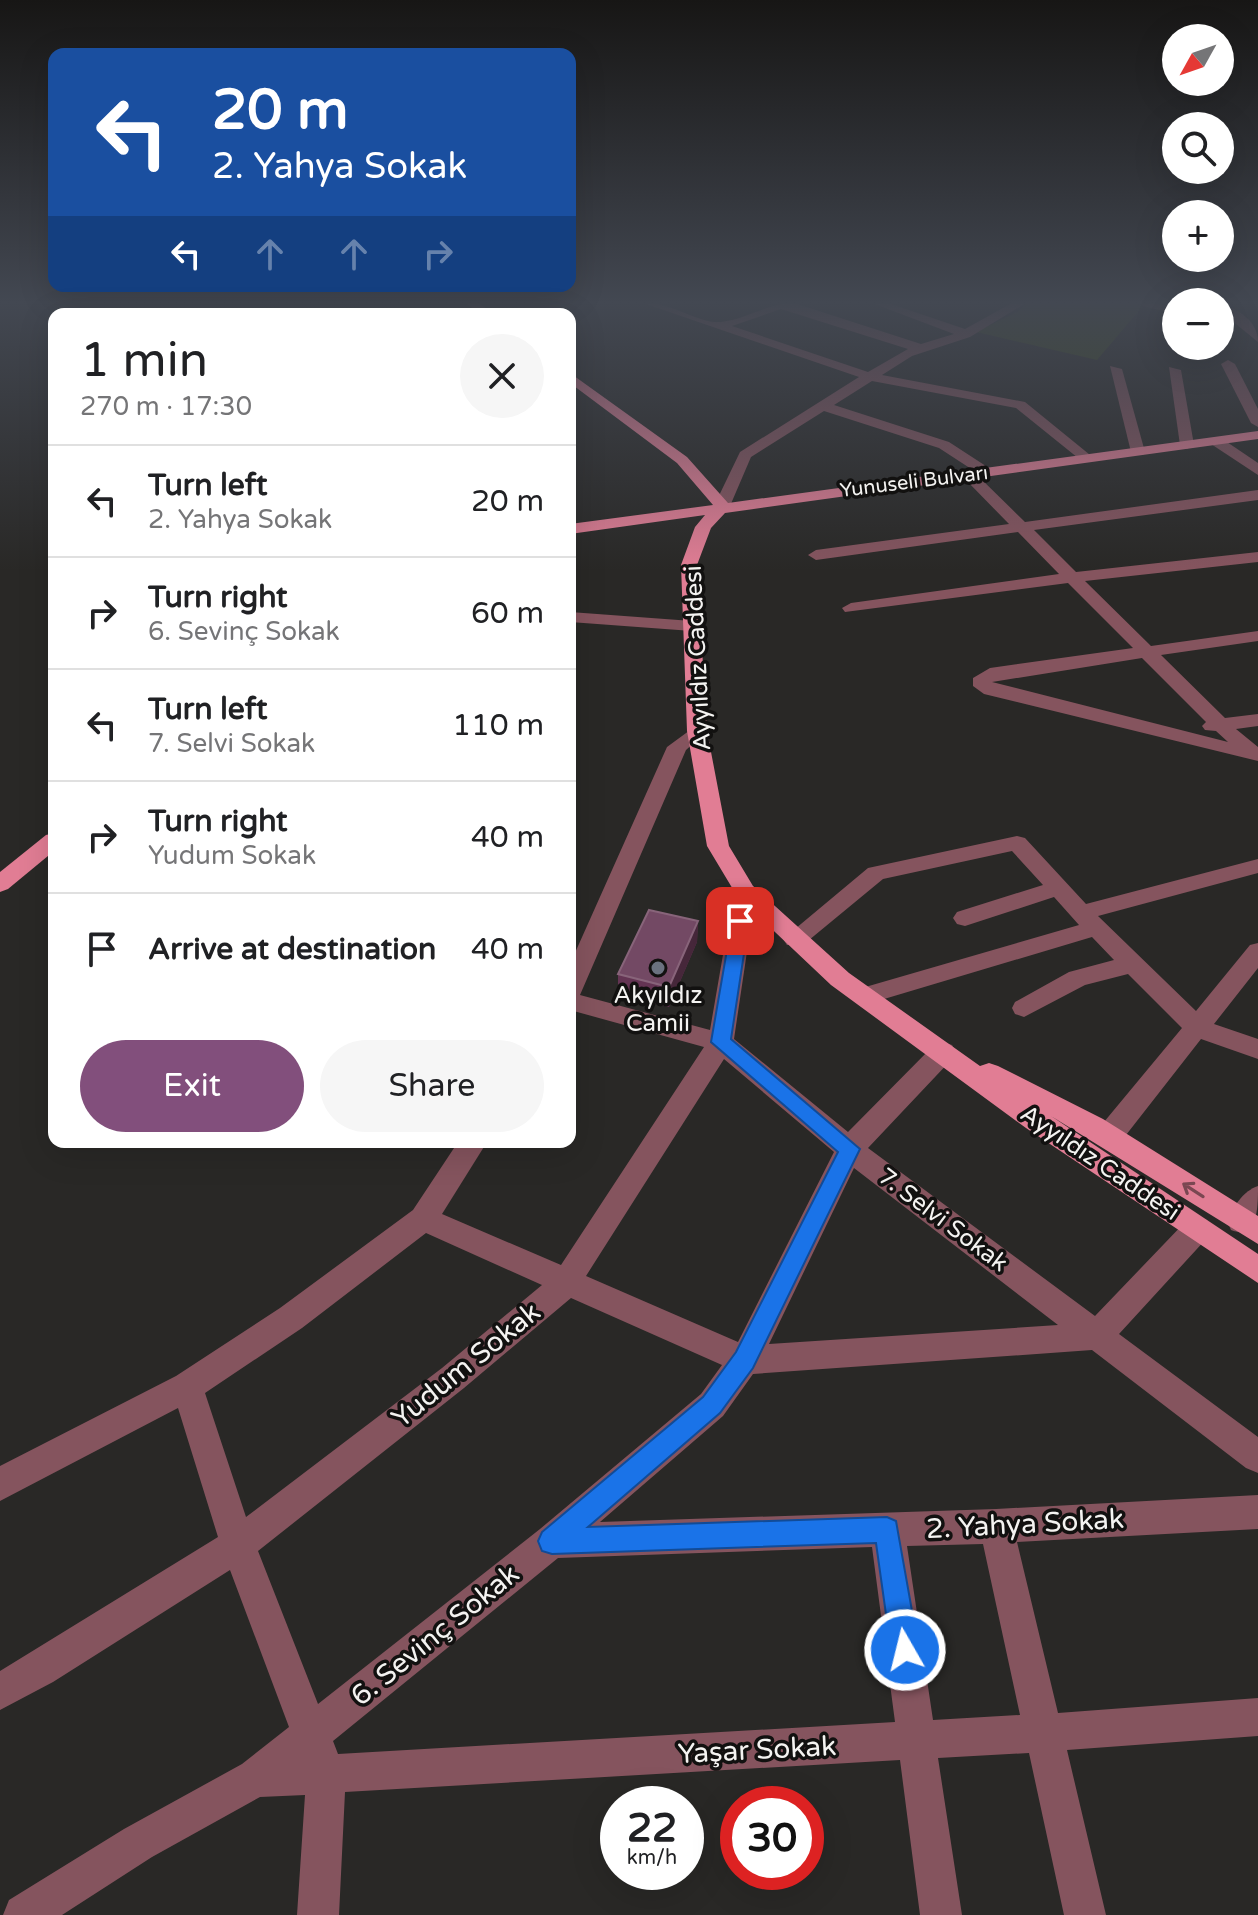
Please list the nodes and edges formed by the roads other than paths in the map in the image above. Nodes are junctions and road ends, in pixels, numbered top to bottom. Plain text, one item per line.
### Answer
1 (591, 392) edge
2 (843, 392) edge
3 (954, 392) edge
4 (1121, 392) edge
5 (1178, 392) edge
6 (1242, 392) edge
7 (822, 406) junction
8 (1258, 423) edge
9 (1258, 435) edge
10 (1216, 441) junction
11 (1187, 445) junction
12 (1138, 452) junction
13 (1088, 459) junction
14 (1258, 470) edge
15 (979, 474) junction
16 (1258, 495) edge
17 (722, 506) junction
18 (1021, 526) junction
19 (576, 528) edge
20 (816, 555) dead end
21 (1258, 557) edge
22 (1072, 577) junction
23 (851, 608) dead end
24 (576, 617) edge
25 (692, 626) junction
26 (1258, 636) edge
27 (1145, 650) junction
28 (1258, 720) edge
29 (1220, 725) junction
30 (697, 731) junction
31 (1162, 732) junction
32 (1256, 754) edge
33 (48, 845) edge
34 (1258, 866) edge
35 (0, 884) edge
36 (1058, 888) junction
37 (745, 891) junction
38 (965, 918) dead end
39 (1088, 921) junction
40 (795, 939) junction
41 (1258, 951) edge
42 (577, 957) edge
43 (1133, 964) junction
44 (864, 996) junction
45 (576, 1003) edge
46 (1024, 1008) dead end
47 (1198, 1028) junction
48 (721, 1042) junction
49 (1258, 1049) edge
50 (943, 1052) junction
51 (1109, 1136) junction
52 (469, 1148) edge
53 (849, 1149) junction
54 (1252, 1217) edge
55 (423, 1219) junction
56 (1197, 1229) junction
57 (1258, 1270) edge
58 (565, 1284) junction
59 (1097, 1336) junction
60 (745, 1360) junction
61 (187, 1387) junction
62 (1258, 1457) edge
63 (0, 1484) edge
64 (1258, 1512) edge
65 (996, 1526) junction
66 (887, 1530) junction
67 (552, 1541) junction
68 (238, 1545) junction
69 (0, 1691) edge
70 (1258, 1717) edge
71 (1044, 1733) junction
72 (311, 1734) junction
73 (918, 1740) junction
74 (326, 1774) junction
75 (256, 1778) junction
76 (24, 1915) edge
77 (318, 1915) edge
78 (941, 1915) edge
79 (1085, 1915) edge

1 - 17 main road
2 - 7 street
3 - 13 street
4 - 12 street
5 - 11 street
6 - 8 street
7 - 15 street
7 - 17 street
9 - 10 main road, Yunuseli Bulvarı
10 - 11 main road, Yunuseli Bulvarı
10 - 14 street
11 - 12 main road, Yunuseli Bulvarı
12 - 13 main road, Yunuseli Bulvarı
13 - 15 main road, Yunuseli Bulvarı
15 - 17 main road, Yunuseli Bulvarı
15 - 18 street
16 - 18 street
17 - 19 main road, Yunuseli Bulvarı
17 - 25 main road, Ayyıldız Caddesi
18 - 20 street
18 - 22 street
21 - 22 street
22 - 23 street
22 - 27 street
24 - 25 street
25 - 30 main road, Ayyıldız Caddesi
26 - 27 street
27 - 29 street
27 - 31 street
28 - 29 street
29 - 31 street
29 - 32 street
30 - 37 main road, Ayyıldız Caddesi
30 - 42 street
31 - 32 street
33 - 35 main road
34 - 39 street
36 - 38 street
36 - 39 street
36 - 40 street
37 - 40 main road, Ayyıldız Caddesi
37 - 48 street, Yudum Sokak
39 - 43 street
39 - 44 street
40 - 44 main road, Ayyıldız Caddesi
41 - 47 street
43 - 46 street
43 - 47 street
44 - 50 main road, Ayyıldız Caddesi
45 - 48 street, 7. Selvi Sokak
47 - 49 street
47 - 51 street
48 - 53 street, 7. Selvi Sokak
48 - 58 street, Yudum Sokak
50 - 51 main road, Ayyıldız Caddesi
50 - 53 street, 6. Sevinç Sokak
50 - 56 main road, Ayyıldız Caddesi
54 -> 51 main road, Ayyıldız Caddesi
52 - 55 street
53 - 59 street, 7. Selvi Sokak
53 - 60 street, 6. Sevinç Sokak
55 - 58 street
55 - 61 street
56 - 57 main road, Ayyıldız Caddesi
56 - 59 street
58 - 60 street
58 - 68 street, Yudum Sokak
59 - 60 street
59 - 62 street, 7. Selvi Sokak
60 - 67 street, 6. Sevinç Sokak
61 - 63 street
61 - 68 street
64 - 65 street, 2. Yahya Sokak
65 - 66 street, 2. Yahya Sokak
65 - 71 street
66 - 67 street, 2. Yahya Sokak
66 - 73 street
67 - 72 street, 6. Sevinç Sokak
68 - 69 street, Yudum Sokak
68 - 72 street
70 - 71 street, Yaşar Sokak
71 - 73 street, Yaşar Sokak
71 - 79 street
72 - 74 street
72 - 75 street, 6. Sevinç Sokak
73 - 74 street, Yaşar Sokak
73 - 78 street
74 - 75 street, Yaşar Sokak
74 - 77 street
75 - 76 street, 6. Sevinç Sokak

